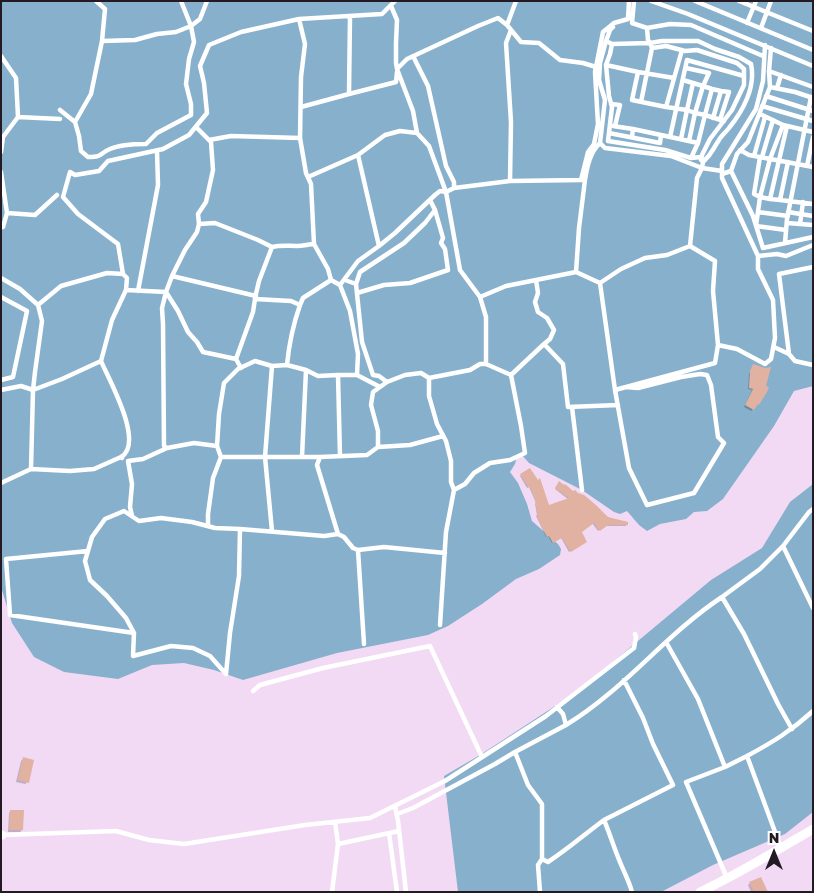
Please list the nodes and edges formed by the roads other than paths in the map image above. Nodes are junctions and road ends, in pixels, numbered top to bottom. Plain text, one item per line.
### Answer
1 (96, 1) edge
2 (181, 1) edge
3 (207, 1) edge
4 (396, 1) edge
5 (516, 1) edge
6 (629, 1) edge
7 (634, 1) edge
8 (652, 1) edge
9 (695, 1) edge
10 (739, 1) edge
11 (756, 1) edge
12 (771, 1) edge
13 (390, 6) junction
14 (754, 7) junction
15 (766, 12) junction
16 (350, 16) junction
17 (300, 19) junction
18 (746, 23) junction
19 (632, 24) junction
20 (507, 25) junction
21 (190, 26) junction
22 (647, 28) junction
23 (761, 28) junction
24 (511, 30) junction
25 (813, 31) edge
26 (102, 41) junction
27 (606, 41) junction
28 (813, 42) edge
29 (612, 44) junction
30 (764, 45) junction
31 (651, 46) junction
32 (771, 48) junction
33 (811, 49) edge
34 (682, 50) junction
35 (1, 56) edge
36 (413, 56) junction
37 (763, 56) junction
38 (606, 65) junction
39 (813, 66) edge
40 (596, 67) junction
41 (686, 68) junction
42 (397, 69) junction
43 (769, 71) junction
44 (638, 72) junction
45 (647, 73) junction
46 (781, 75) junction
47 (744, 76) junction
48 (674, 78) junction
49 (683, 80) junction
50 (693, 83) junction
51 (703, 86) junction
52 (770, 86) junction
53 (813, 87) edge
54 (777, 88) junction
55 (712, 89) junction
56 (721, 91) junction
57 (729, 92) junction
58 (740, 93) junction
59 (349, 94) junction
60 (766, 96) junction
61 (812, 97) edge
62 (642, 102) junction
63 (611, 104) junction
64 (789, 104) junction
65 (301, 106) junction
66 (762, 106) junction
67 (666, 107) junction
68 (676, 109) junction
69 (60, 110) dead end
70 (687, 110) junction
71 (810, 110) edge
72 (695, 112) junction
73 (786, 113) junction
74 (760, 114) junction
75 (705, 115) junction
76 (18, 117) junction
77 (765, 117) junction
78 (713, 118) junction
79 (60, 119) dead end
80 (806, 119) junction
81 (722, 120) junction
82 (773, 120) junction
83 (813, 121) edge
84 (75, 122) junction
85 (612, 126) junction
86 (785, 126) junction
87 (196, 127) junction
88 (633, 129) junction
89 (804, 130) junction
90 (813, 132) edge
91 (417, 133) junction
92 (608, 133) junction
93 (661, 135) junction
94 (632, 137) junction
95 (670, 137) junction
96 (813, 137) edge
97 (300, 138) junction
98 (681, 139) junction
99 (209, 140) junction
100 (689, 141) junction
101 (600, 143) junction
102 (698, 143) junction
103 (158, 150) junction
104 (740, 150) junction
105 (1, 152) edge
106 (358, 154) junction
107 (759, 157) junction
108 (691, 158) junction
109 (770, 159) junction
110 (702, 160) junction
111 (779, 160) junction
112 (788, 162) junction
113 (797, 164) junction
114 (807, 166) junction
115 (813, 167) edge
116 (702, 168) junction
117 (732, 171) junction
118 (1, 172) edge
119 (722, 172) junction
120 (308, 177) junction
121 (583, 180) junction
122 (510, 181) junction
123 (454, 188) junction
124 (446, 192) junction
125 (57, 195) dead end
126 (760, 197) junction
127 (770, 198) junction
128 (430, 200) junction
129 (780, 200) junction
130 (791, 200) junction
131 (803, 202) junction
132 (813, 204) edge
133 (435, 210) junction
134 (758, 212) junction
135 (7, 213) junction
136 (788, 214) junction
137 (802, 214) junction
138 (813, 216) edge
139 (787, 223) junction
140 (199, 224) junction
141 (800, 224) junction
142 (813, 225) edge
143 (756, 226) junction
144 (1, 228) edge
145 (786, 230) junction
146 (813, 237) edge
147 (785, 243) junction
148 (314, 244) junction
149 (813, 245) edge
150 (379, 246) junction
151 (690, 246) junction
152 (272, 247) junction
153 (758, 256) junction
154 (813, 267) edge
155 (576, 272) junction
156 (124, 274) junction
157 (172, 276) junction
158 (1, 278) edge
159 (331, 280) junction
160 (345, 280) junction
161 (536, 280) junction
162 (600, 283) junction
163 (356, 284) junction
164 (340, 285) junction
165 (126, 290) junction
166 (138, 291) junction
167 (166, 292) junction
168 (357, 293) junction
169 (1, 297) edge
170 (480, 297) junction
171 (255, 298) junction
172 (38, 305) junction
173 (300, 305) junction
174 (544, 344) junction
175 (718, 345) junction
176 (774, 347) junction
177 (789, 354) junction
178 (236, 360) junction
179 (101, 361) junction
180 (486, 364) junction
181 (287, 365) junction
182 (813, 365) edge
183 (272, 366) junction
184 (241, 368) junction
185 (306, 370) junction
186 (338, 375) junction
187 (356, 375) junction
188 (511, 375) junction
189 (429, 378) junction
190 (1, 380) edge
191 (387, 382) junction
192 (380, 387) junction
193 (626, 387) junction
194 (1, 390) edge
195 (34, 390) junction
196 (615, 390) junction
197 (618, 405) junction
198 (572, 407) junction
199 (443, 436) junction
200 (217, 446) junction
201 (378, 447) junction
202 (167, 448) junction
203 (340, 456) junction
204 (120, 457) junction
205 (221, 457) junction
206 (265, 457) junction
207 (302, 457) junction
208 (320, 457) junction
209 (128, 461) junction
210 (31, 470) junction
211 (1, 483) edge
212 (454, 490) junction
213 (582, 490) dead end
214 (813, 509) edge
215 (132, 516) junction
216 (208, 526) junction
217 (240, 529) junction
218 (272, 531) junction
219 (338, 534) junction
220 (784, 546) junction
221 (358, 550) junction
222 (88, 551) junction
223 (444, 553) junction
224 (1, 554) edge
225 (6, 560) junction
226 (722, 597) junction
227 (813, 608) edge
228 (440, 625) dead end
229 (134, 633) junction
230 (635, 634) dead end
231 (666, 642) junction
232 (364, 644) dead end
233 (624, 680) junction
234 (253, 691) dead end
235 (557, 707) junction
236 (813, 711) edge
237 (566, 725) junction
238 (792, 729) junction
239 (515, 752) junction
240 (746, 756) junction
241 (482, 757) junction
242 (725, 767) junction
243 (395, 806) junction
244 (397, 814) junction
245 (604, 820) junction
246 (336, 822) junction
247 (813, 829) edge
248 (399, 831) junction
249 (390, 833) junction
250 (2, 835) edge
251 (338, 844) junction
252 (781, 848) junction
253 (542, 859) junction
254 (728, 878) junction
255 (719, 888) edge
256 (332, 892) edge
257 (397, 892) edge
258 (406, 892) edge
259 (540, 892) edge
260 (632, 892) edge
261 (700, 892) edge

1 - 26 lane
2 - 21 lane
3 - 21 lane
4 - 13 lane
5 - 20 lane
6 - 40 lane
7 - 19 lane
8 - 30 lane
9 - 18 lane
10 - 14 lane
11 - 14 lane
12 - 15 lane
13 - 16 lane
13 - 42 lane
14 - 15 lane
14 - 18 lane
15 - 23 lane
15 - 25 lane
16 - 17 lane
16 - 59 lane
17 - 65 lane
17 - 87 lane
18 - 23 lane
19 - 22 lane
19 - 27 lane
20 - 24 lane
20 - 36 lane
21 - 26 lane
21 - 84 lane
22 - 31 lane
22 - 37 lane
23 - 33 lane
24 - 40 lane
24 - 122 lane
26 - 84 lane
27 - 29 lane
27 - 101 lane
28 - 33 lane
29 - 31 lane
29 - 38 lane
30 - 32 lane
30 - 37 lane
31 - 34 lane
31 - 45 lane
31 - 110 lane
32 - 39 lane
32 - 43 lane
34 - 47 lane
34 - 48 lane
35 - 76 lane
36 - 42 lane
36 - 123 lane
37 - 119 lane
38 - 44 lane
38 - 63 lane
40 - 121 lane
41 - 47 lane
41 - 49 lane
41 - 51 lane
42 - 59 lane
42 - 91 lane
43 - 46 lane
43 - 52 lane
44 - 45 lane
44 - 62 lane
45 - 48 lane
45 - 62 lane
46 - 53 lane
46 - 54 lane
47 - 58 lane
48 - 67 lane
49 - 50 lane
49 - 68 lane
50 - 51 lane
50 - 70 lane
51 - 55 lane
51 - 72 lane
52 - 54 lane
52 - 60 lane
54 - 61 lane
55 - 56 lane
55 - 75 lane
56 - 57 lane
56 - 78 lane
57 - 58 lane
57 - 81 lane
58 - 81 lane
59 - 65 lane
60 - 64 lane
60 - 66 lane
61 - 71 lane
62 - 67 lane
63 - 85 lane
63 - 85 lane
64 - 71 lane
64 - 73 lane
65 - 97 lane
66 - 73 lane
66 - 74 lane
67 - 68 lane
68 - 70 lane
68 - 95 lane
69 - 84 lane
70 - 72 lane
70 - 98 lane
71 - 80 lane
72 - 75 lane
72 - 100 lane
73 - 80 lane
74 - 77 lane
74 - 104 lane
75 - 78 lane
75 - 102 lane
76 - 79 lane
76 - 105 lane
77 - 82 lane
77 - 107 lane
78 - 81 lane
80 - 83 lane
80 - 89 lane
81 - 110 lane
82 - 86 lane
82 - 107 lane
85 - 88 lane
85 - 92 lane
86 - 89 lane
86 - 109 lane
86 - 111 lane
87 - 99 lane
87 - 103 lane
88 - 93 lane
88 - 94 lane
89 - 90 lane
89 - 113 lane
91 - 106 lane
91 - 124 lane
92 - 94 lane
92 - 108 lane
93 - 94 lane
93 - 95 lane
95 - 98 lane
96 - 114 lane
97 - 99 lane
97 - 120 lane
98 - 100 lane
99 - 140 lane
100 - 102 lane
101 - 116 lane
101 - 121 lane
102 - 108 lane
103 - 156 lane
103 - 166 lane
104 - 107 lane
104 - 117 lane
106 - 120 lane
106 - 150 lane
107 - 109 lane
107 - 126 lane
108 - 110 lane
109 - 111 lane
109 - 126 lane
110 - 116 lane
111 - 112 lane
111 - 127 lane
112 - 113 lane
112 - 129 lane
113 - 114 lane
113 - 130 lane
114 - 115 lane
116 - 119 lane
116 - 151 lane
117 - 119 lane
117 - 143 lane
118 - 135 lane
119 - 153 lane
120 - 148 lane
121 - 122 lane
121 - 155 lane
122 - 123 lane
123 - 124 lane
124 - 128 lane
124 - 170 lane
125 - 135 lane
126 - 127 lane
126 - 134 lane
127 - 129 lane
128 - 133 lane
128 - 150 lane
129 - 130 lane
130 - 131 lane
130 - 136 lane
131 - 132 lane
131 - 137 lane
133 - 163 lane
133 - 168 lane
134 - 136 lane
134 - 143 lane
135 - 144 lane
136 - 137 lane
136 - 139 lane
137 - 138 lane
137 - 141 lane
139 - 141 lane
139 - 145 lane
140 - 152 lane
140 - 157 lane
141 - 142 lane
143 - 145 lane
143 - 147 lane
145 - 147 lane
146 - 147 lane
148 - 152 lane
148 - 159 lane
149 - 153 lane
150 - 160 lane
151 - 162 lane
151 - 175 lane
152 - 171 lane
153 - 176 lane
154 - 177 lane
155 - 161 lane
155 - 162 lane
156 - 165 lane
156 - 172 lane
157 - 167 lane
157 - 171 lane
158 - 172 lane
159 - 164 lane
159 - 173 lane
160 - 163 lane
160 - 164 lane
161 - 170 lane
161 - 174 lane
162 - 196 lane
163 - 168 lane
164 - 187 lane
165 - 166 lane
165 - 179 lane
166 - 167 lane
167 - 178 lane
167 - 202 lane
168 - 191 lane
169 - 190 lane
170 - 180 lane
171 - 173 lane
171 - 178 lane
172 - 195 lane
173 - 181 lane
174 - 188 lane
174 - 198 lane
175 - 176 lane
175 - 193 lane
176 - 177 lane
177 - 182 lane
178 - 184 lane
179 - 195 lane
179 - 204 lane
180 - 188 lane
180 - 189 lane
181 - 183 lane
181 - 185 lane
183 - 184 lane
183 - 206 lane
184 - 200 lane
185 - 186 lane
185 - 207 lane
186 - 187 lane
186 - 203 lane
187 - 192 lane
188 - 212 lane
189 - 191 lane
189 - 199 lane
191 - 192 lane
192 - 201 lane
193 - 196 lane
193 - 197 lane
194 - 195 lane
195 - 210 lane
196 - 197 lane
197 - 198 lane
198 - 213 lane
199 - 201 lane
199 - 212 lane
200 - 202 lane
200 - 205 lane
201 - 203 lane
202 - 209 lane
203 - 208 lane
204 - 209 lane
204 - 210 lane
205 - 206 lane
205 - 216 lane
206 - 207 lane
206 - 218 lane
207 - 208 lane
208 - 219 lane
209 - 215 lane
210 - 211 lane
212 - 223 lane
214 - 220 lane
215 - 216 lane
215 - 222 lane
216 - 217 lane
217 - 218 lane
217 - 229 lane
218 - 219 lane
219 - 221 lane
220 - 226 lane
220 - 227 lane
221 - 223 lane
221 - 232 lane
222 - 225 lane
222 - 229 lane
223 - 228 lane
224 - 225 lane
225 - 229 lane
226 - 231 lane
226 - 238 lane
230 - 235 lane
231 - 233 lane
231 - 242 lane
233 - 237 lane
233 - 245 lane
234 - 241 lane
235 - 237 lane
235 - 241 lane
236 - 238 lane
237 - 239 lane
238 - 240 lane
239 - 244 lane
239 - 253 lane
240 - 242 lane
240 - 252 lane
241 - 243 lane
242 - 254 lane
243 - 244 lane
243 - 246 lane
244 - 248 lane
245 - 253 lane
245 - 260 lane
246 - 250 lane
246 - 251 lane
247 - 252 street
248 - 249 lane
248 - 258 lane
249 - 251 lane
249 - 257 lane
251 - 256 lane
252 - 254 street
253 - 259 lane
254 - 255 street
255 - 261 street

